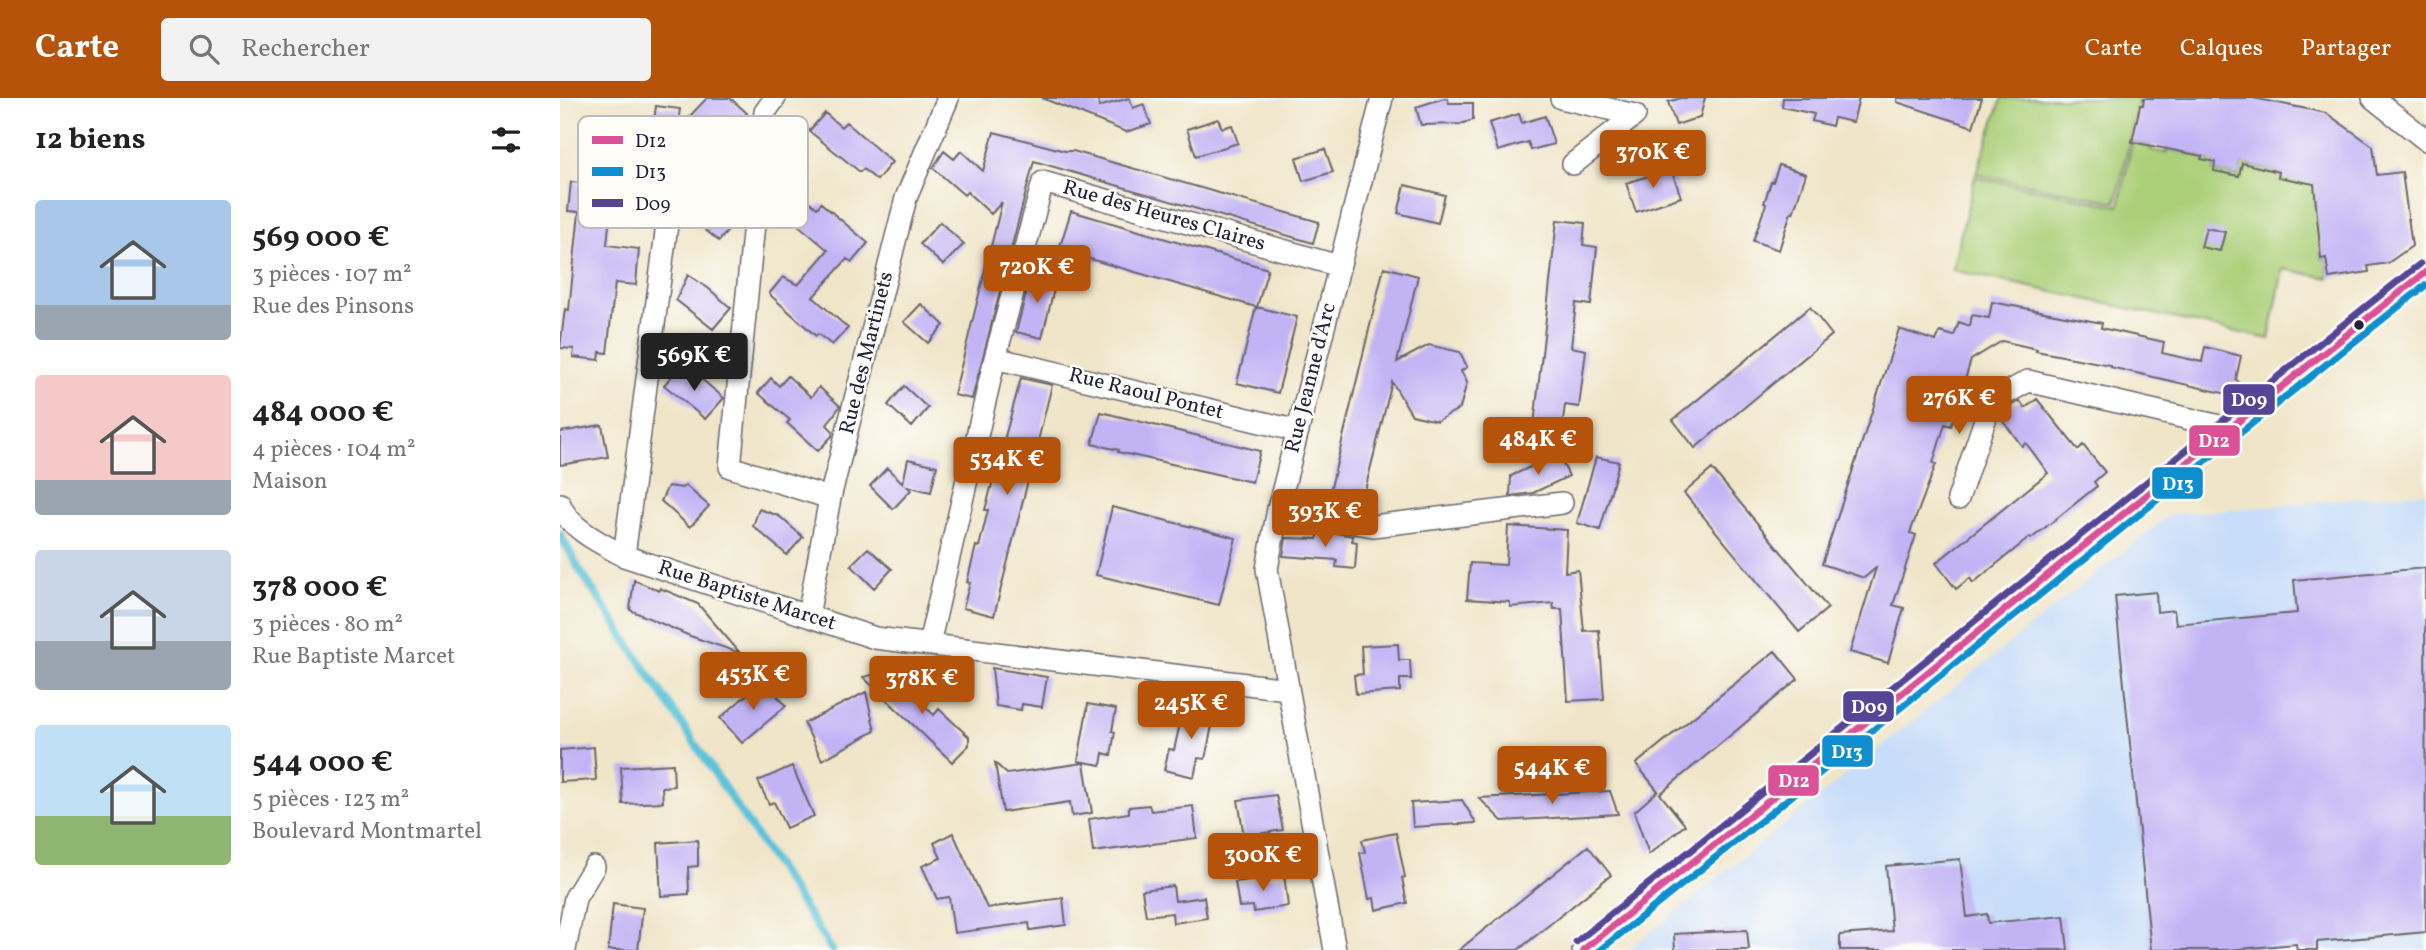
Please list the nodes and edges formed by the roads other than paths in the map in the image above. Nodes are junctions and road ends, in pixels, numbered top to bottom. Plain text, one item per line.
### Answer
1 (775, 98) edge
2 (948, 98) edge
3 (1382, 98) edge
4 (1561, 98) edge
5 (2373, 98) edge
6 (765, 116) edge
7 (2426, 140) edge
8 (1573, 164) dead end
9 (666, 228) edge
10 (754, 228) edge
11 (1339, 266) junction
12 (2426, 272) edge
13 (995, 358) junction
14 (2228, 428) junction
15 (1298, 430) junction
16 (830, 498) junction
17 (1958, 499) dead end
18 (1562, 503) dead end
19 (560, 504) edge
20 (1278, 509) junction
21 (624, 556) junction
22 (808, 616) junction
23 (929, 644) junction
24 (1287, 689) junction
25 (594, 867) dead end
26 (565, 950) edge
27 (1335, 950) edge
28 (1583, 950) edge

1 - 6 street
2 - 16 street, Rue des Martinets
3 - 11 street, Rue Jeanne d'Arc
4 - 8 street
5 - 7 street
9 - 21 street
10 - 16 street
11 - 13 street, Rue des Heures Claires
11 - 15 street, Rue Jeanne d'Arc
12 - 14 street
13 - 15 street, Rue Raoul Pontet
13 - 23 street, Rue des Heures Claires
14 - 17 street
14 - 28 street
15 - 20 street, Rue Jeanne d'Arc
16 - 22 street, Rue des Martinets
18 - 20 street
19 - 21 street, Rue Baptiste Marcet
20 - 24 street, Rue Jeanne d'Arc
21 - 22 street, Rue Baptiste Marcet
22 - 23 street, Rue Baptiste Marcet
23 - 24 street, Rue Baptiste Marcet
24 - 27 street, Rue Jeanne d'Arc
25 - 26 street

